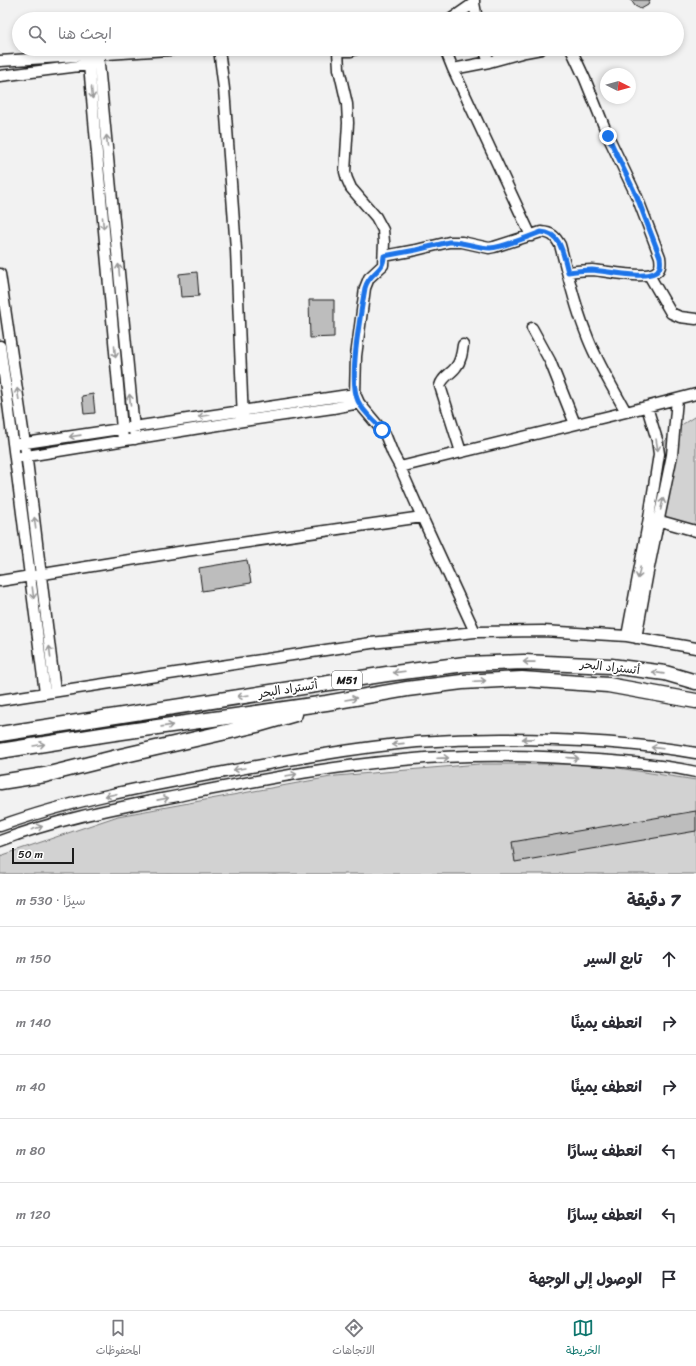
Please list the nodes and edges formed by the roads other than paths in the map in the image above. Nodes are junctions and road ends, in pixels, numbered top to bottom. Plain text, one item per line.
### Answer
1 (474, 1) edge
2 (460, 12) edge
3 (476, 12) edge
4 (63, 56) edge
5 (88, 56) edge
6 (94, 56) edge
7 (107, 56) edge
8 (220, 56) edge
9 (338, 56) edge
10 (448, 56) edge
11 (487, 56) edge
12 (511, 56) edge
13 (574, 56) edge
14 (99, 58) junction
15 (0, 61) edge
16 (489, 62) junction
17 (89, 65) junction
18 (453, 69) junction
19 (0, 76) edge
20 (531, 236) junction
21 (384, 256) junction
22 (568, 272) junction
23 (0, 274) edge
24 (649, 275) junction
25 (696, 319) edge
26 (532, 328) dead end
27 (463, 345) dead end
28 (0, 346) edge
29 (696, 394) edge
30 (357, 398) junction
31 (677, 399) junction
32 (647, 407) junction
33 (242, 410) junction
34 (626, 412) junction
35 (243, 421) junction
36 (575, 424) junction
37 (133, 428) junction
38 (122, 430) junction
39 (135, 438) junction
40 (123, 440) junction
41 (25, 444) junction
42 (14, 445) junction
43 (461, 452) junction
44 (27, 456) junction
45 (15, 457) junction
46 (400, 467) junction
47 (422, 517) junction
48 (654, 519) junction
49 (696, 531) edge
50 (42, 574) junction
51 (31, 576) junction
52 (0, 581) edge
53 (475, 632) junction
54 (632, 637) junction
55 (696, 648) edge
56 (696, 682) edge
57 (50, 692) junction
58 (0, 700) edge
59 (696, 701) edge
60 (326, 703) junction
61 (0, 734) edge
62 (0, 751) edge
63 (696, 753) edge
64 (696, 772) edge
65 (0, 782) edge
66 (0, 826) edge
67 (0, 841) edge

1 - 2 street
1 - 3 street
4 - 15 street
5 - 17 street
6 - 14 street
7 - 14 street
8 - 33 street
9 - 21 street
10 - 18 street
11 - 16 street
12 - 16 street
13 - 24 street
14 - 17 street
37 -> 14 street
16 - 18 street
17 - 19 street
17 -> 38 street
18 - 20 street
20 - 21 street
20 - 22 street
21 - 30 street
22 - 24 street
22 - 34 street
41 -> 23 street
24 - 25 street
26 - 36 street
27 - 43 street
28 - 42 street
29 - 31 street
30 - 33 street
30 - 35 street
30 - 46 street
31 - 32 street
48 -> 31 street
32 - 34 street
32 -> 48 street
33 - 35 street
33 -> 37 street
34 - 36 street
35 - 39 street
36 - 43 street
37 - 38 street
37 - 39 street
38 - 40 street
38 -> 41 street
39 - 40 street
40 - 44 street
41 - 42 street
41 - 44 street
42 - 45 street
43 - 46 street
44 - 45 street
50 -> 44 street
45 - 51 street
46 - 47 street
47 - 50 street
47 - 53 street
48 - 49 street
48 - 54 street
50 - 51 street
57 -> 50 street
51 - 52 street
51 -> 57 street
53 - 54 street
53 - 57 street
54 - 55 street
56 -> 61 highway, أتستراد البحر / M51
57 - 58 street
60 -> 59 highway, أتستراد البحر / M51
62 -> 60 highway, أتستراد البحر / M51
60 - 65 highway
63 -> 66 street
67 -> 64 street

